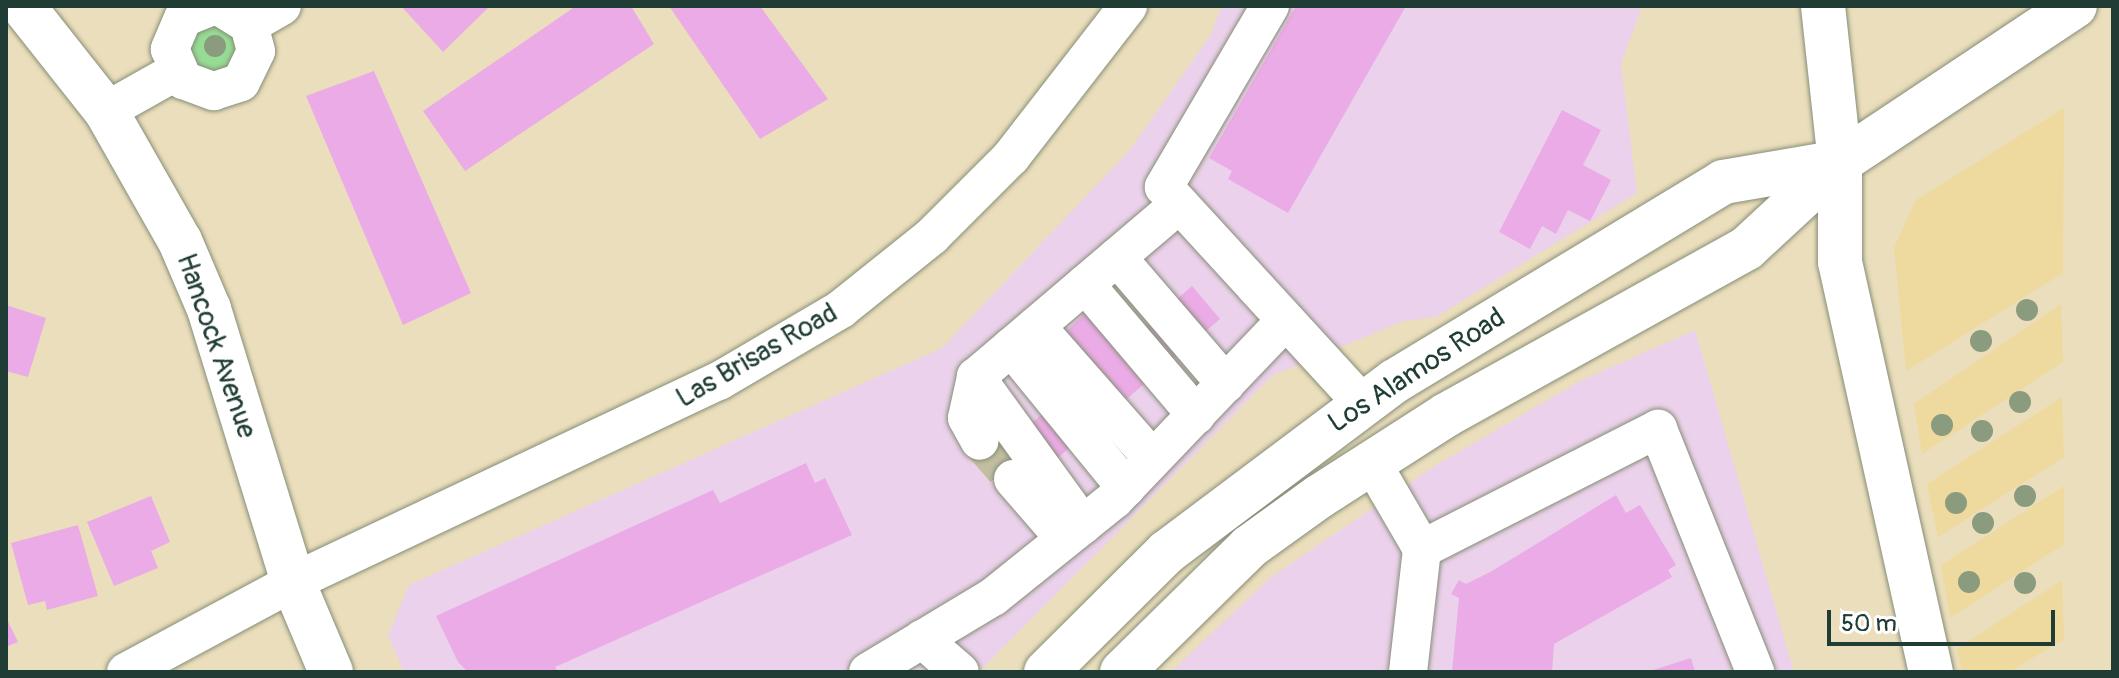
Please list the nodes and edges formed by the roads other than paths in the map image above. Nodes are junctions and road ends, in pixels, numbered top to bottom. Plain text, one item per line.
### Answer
1 (23, 6) edge
2 (282, 6) edge
3 (1128, 6) edge
4 (1270, 6) edge
5 (1823, 6) edge
6 (227, 12) edge
7 (2059, 15) edge
8 (177, 71) junction
9 (106, 111) junction
10 (1840, 162) junction
11 (1179, 204) junction
12 (1117, 257) junction
13 (1085, 284) junction
14 (1285, 321) junction
15 (1023, 336) junction
16 (976, 377) junction
17 (1226, 384) junction
18 (1364, 405) junction
19 (1196, 415) junction
20 (980, 441) tunnel mouth
21 (1153, 459) junction
22 (1372, 463) junction
23 (1013, 479) tunnel mouth
24 (1126, 488) junction
25 (1197, 528) junction
26 (1074, 532) junction
27 (1249, 547) junction
28 (1422, 549) junction
29 (293, 582) junction
30 (922, 639) junction
31 (126, 672) edge
32 (331, 672) edge
33 (868, 672) edge
34 (960, 672) edge
35 (1046, 672) edge
36 (1086, 672) edge
37 (1122, 672) edge
38 (1408, 672) edge
39 (1755, 672) edge
40 (1931, 672) edge

1 - 9 main road, Hancock Avenue
2 - 6 street
3 - 29 street, Las Brisas Road
4 - 11 street
5 - 10 main road
6 - 8 street
6 - 8 street
7 - 10 main road, Los Alamos Road
8 - 9 street
9 - 29 main road, Hancock Avenue
10 - 18 main road, Los Alamos Road
10 - 22 main road, Los Alamos Road
10 - 40 main road
11 - 12 street
11 - 14 street
12 - 13 street
12 - 17 street
13 - 15 street
13 - 19 street
14 - 17 street
14 - 18 street
15 - 16 street
15 - 21 street
15 - 24 street
16 - 20 street
16 - 26 street
17 - 19 street
18 - 25 main road, Los Alamos Road
18 - 27 main road
19 - 21 street
21 - 24 street
22 - 27 main road, Los Alamos Road
22 - 28 street
23 - 26 street
24 - 26 street
25 - 35 main road, Los Alamos Road
25 - 36 main road
26 - 30 street
27 - 37 main road, Los Alamos Road
28 - 38 street
28 - 39 street
29 - 31 street, Las Brisas Road
29 - 32 main road, Hancock Avenue
30 - 33 street
30 - 34 street

